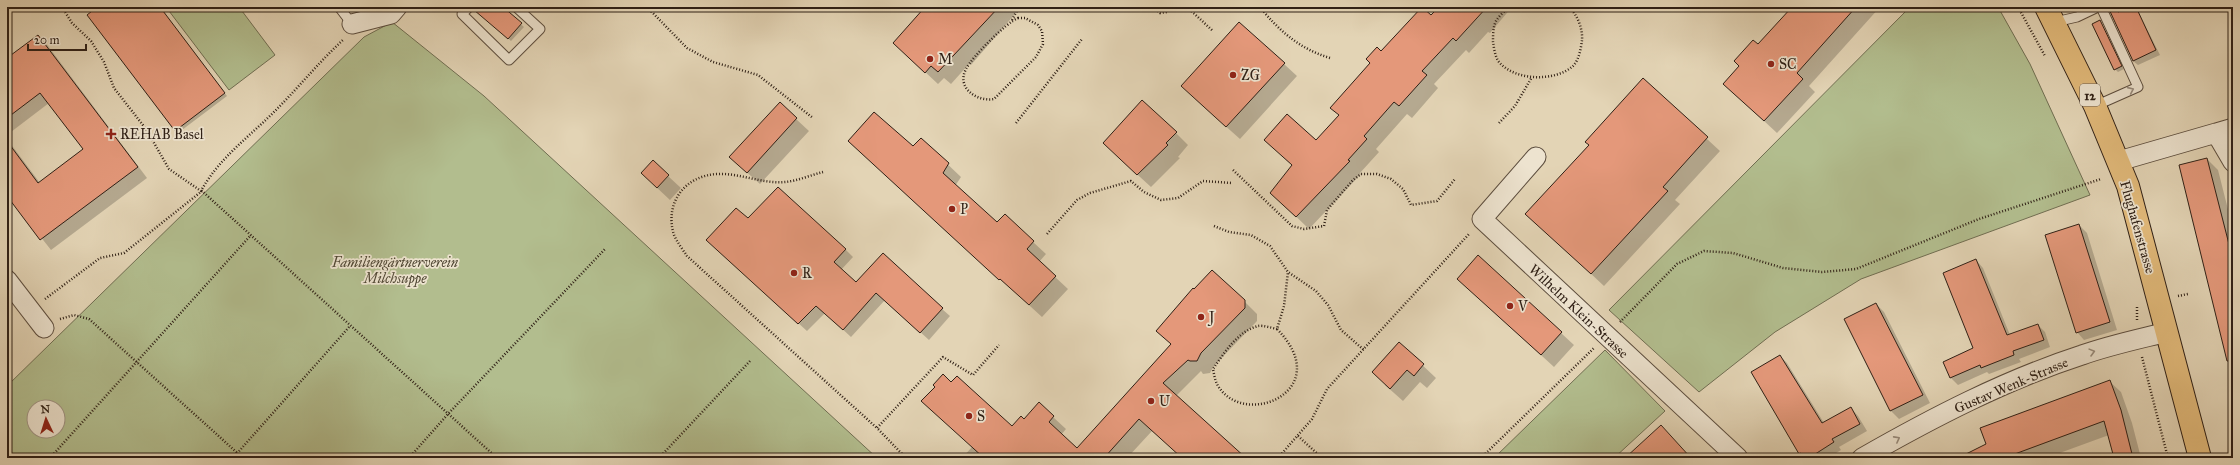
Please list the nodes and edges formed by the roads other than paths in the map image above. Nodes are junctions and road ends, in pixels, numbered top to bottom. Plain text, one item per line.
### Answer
1 (339, 7) edge
2 (397, 7) edge
3 (469, 7) edge
4 (516, 7) edge
5 (2100, 7) edge
6 (2051, 15) edge
7 (352, 24) joint
8 (2095, 106) junction
9 (2224, 131) edge
10 (1536, 157) dead end
11 (2119, 161) junction
12 (2233, 162) edge
13 (7, 280) edge
14 (44, 328) road end
15 (2167, 332) junction
16 (1738, 458) edge
17 (1862, 458) edge
18 (2200, 458) edge

1 - 7 lane
2 - 7 street
3 - 4 lane
5 - 6 lane
8 -> 5 lane
6 - 8 main road, Flughafenstrasse / 12
8 - 11 main road, Flughafenstrasse / 12
9 - 11 street
9 - 12 street
10 - 16 street, Wilhelm Klein-Strasse
11 - 15 main road, Flughafenstrasse / 12
13 - 14 street
17 -> 15 street, Gustav Wenk-Strasse
15 - 18 main road, Flughafenstrasse / 12

